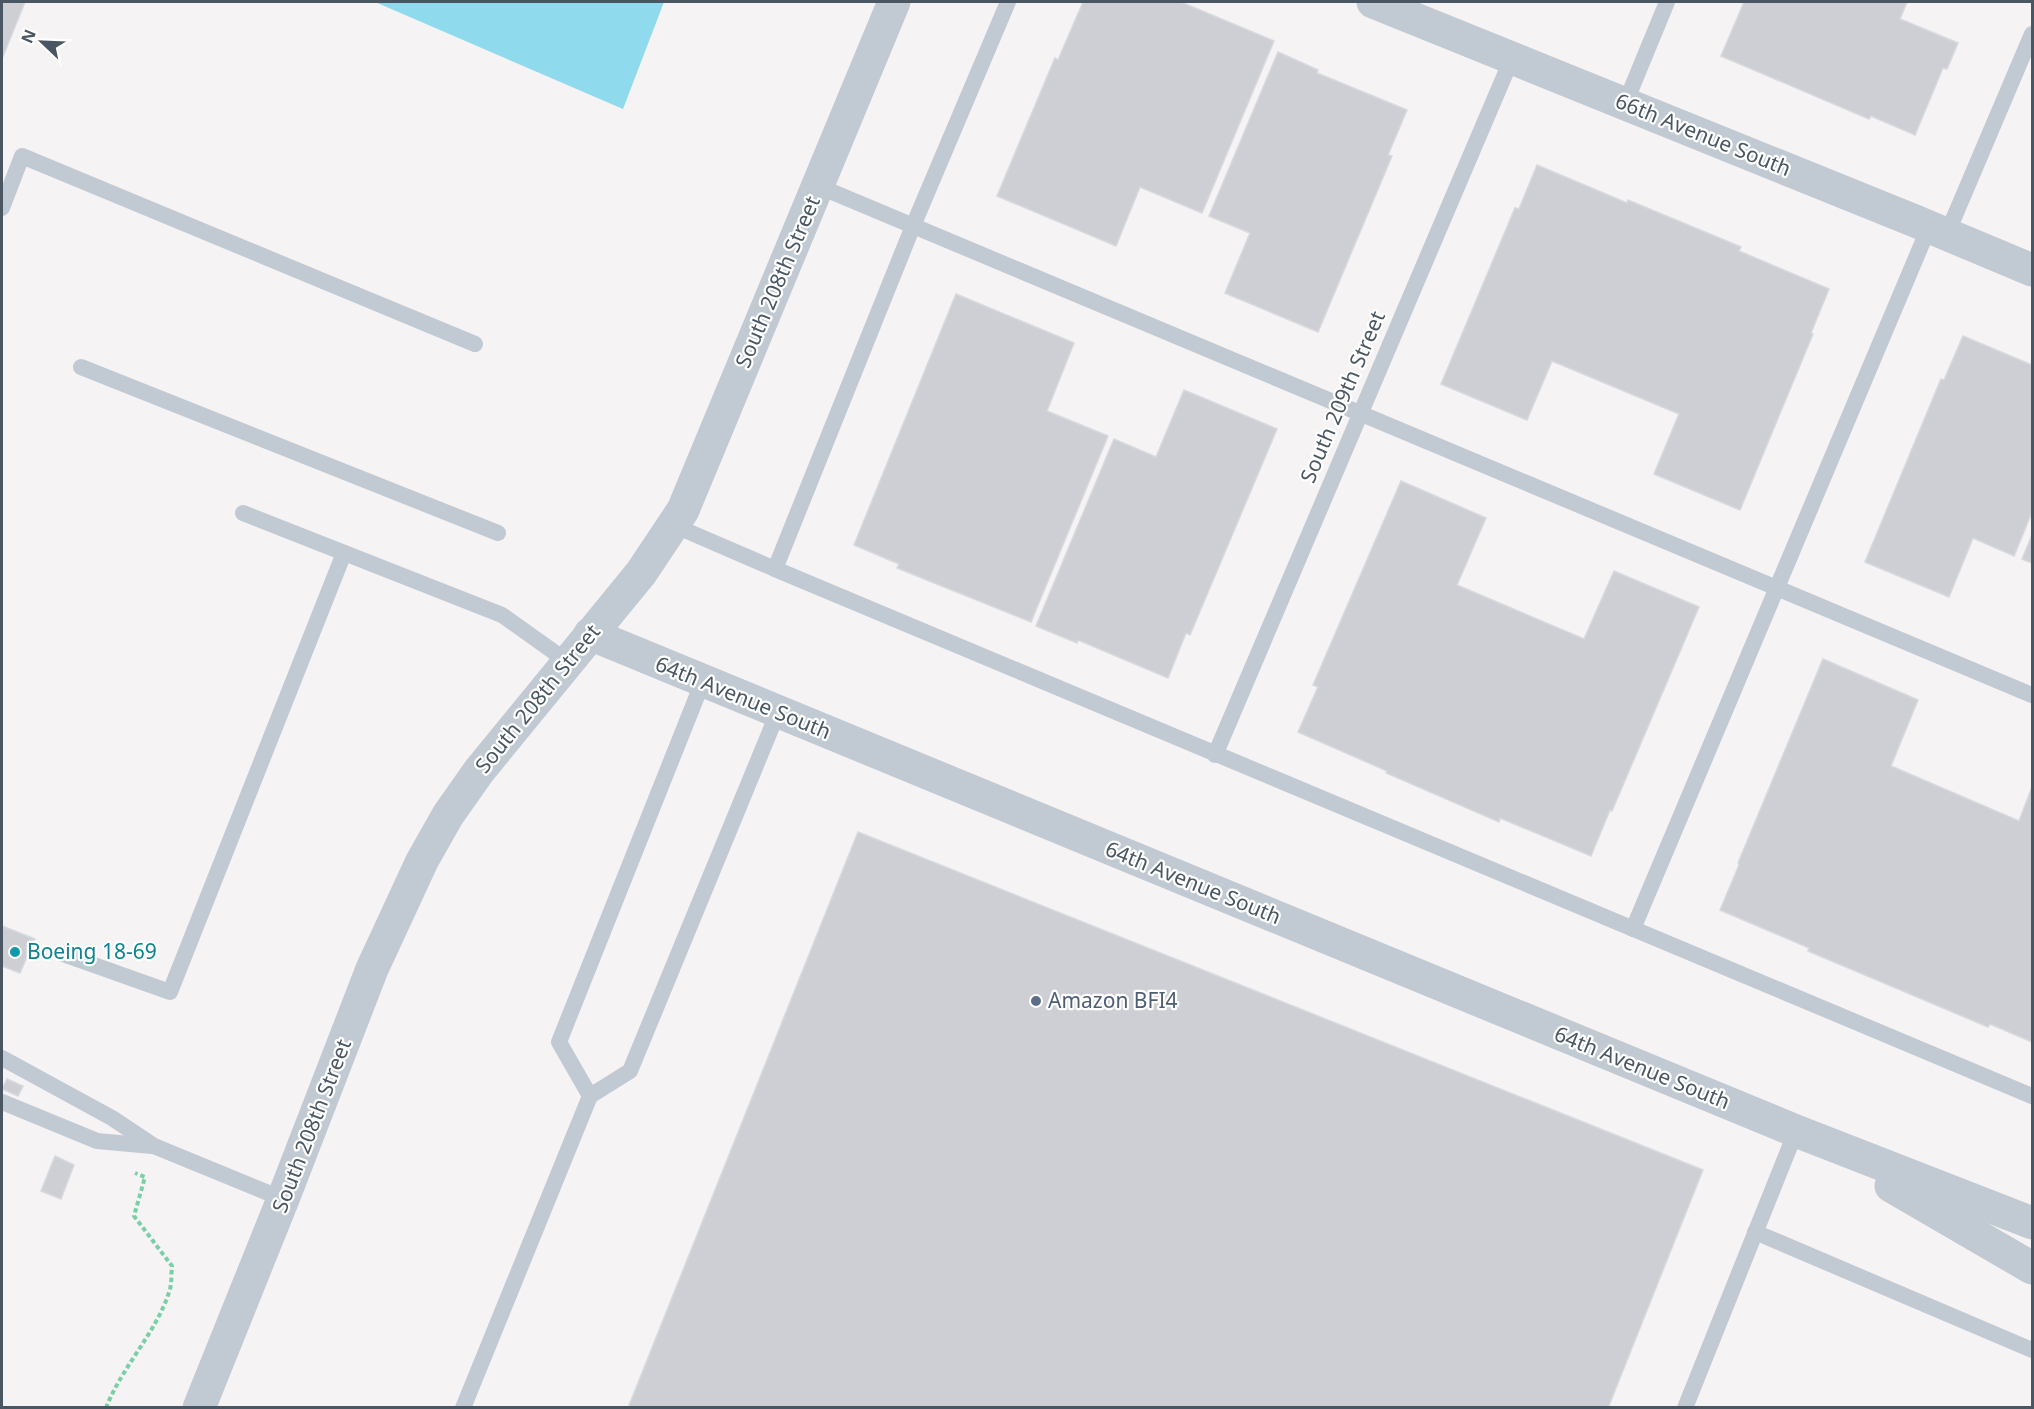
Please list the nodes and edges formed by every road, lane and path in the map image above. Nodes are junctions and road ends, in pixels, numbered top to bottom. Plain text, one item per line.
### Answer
1 (894, 2) edge
2 (1008, 2) edge
3 (1373, 2) edge
4 (1667, 2) edge
5 (2032, 34) edge
6 (1512, 58) junction
7 (1625, 104) junction
8 (818, 186) junction
9 (2, 208) edge
10 (913, 226) junction
11 (1938, 230) junction
12 (2032, 270) edge
13 (475, 344) dead end
14 (81, 367) dead end
15 (1360, 413) junction
16 (243, 513) dead end
17 (673, 525) junction
18 (498, 533) dead end
19 (344, 553) junction
20 (775, 569) junction
21 (1776, 588) junction
22 (590, 634) junction
23 (568, 662) junction
24 (703, 681) junction
25 (2032, 695) edge
26 (778, 712) junction
27 (1215, 755) junction
28 (1633, 929) junction
29 (63, 954) dead end
30 (2, 1058) edge
31 (590, 1096) junction
32 (2032, 1096) edge
33 (2, 1102) edge
34 (1796, 1131) junction
35 (153, 1146) junction
36 (134, 1173) dead end
37 (284, 1199) junction
38 (2032, 1224) edge
39 (1755, 1233) junction
40 (2032, 1268) edge
41 (2032, 1350) edge
42 (106, 1407) edge
43 (200, 1407) edge
44 (463, 1407) edge
45 (1685, 1407) edge

1 - 8 street, South 208th Street
2 - 10 lane
3 - 6 street, 66th Avenue South
4 - 7 lane
5 - 11 lane
6 - 7 street, 66th Avenue South
6 - 15 lane, South 209th Street
7 - 11 street, 66th Avenue South
8 - 10 lane
8 - 17 street, South 208th Street
9 - 13 lane
10 - 15 lane
10 - 20 lane
11 - 12 street, 66th Avenue South
11 - 21 lane
14 - 18 lane
15 - 21 lane
15 - 27 lane, South 209th Street
16 - 19 lane
17 - 20 lane
17 - 22 street, South 208th Street
19 - 23 lane
19 - 29 lane
20 - 27 lane
21 - 25 lane
21 - 28 lane
22 - 23 street, South 208th Street
22 - 24 street, 64th Avenue South
23 - 37 street, South 208th Street
24 - 26 street, 64th Avenue South
24 - 31 lane
26 - 31 lane
26 - 34 street, 64th Avenue South
27 - 28 lane
28 - 32 lane
30 - 35 lane
31 - 44 lane
33 - 35 lane
34 - 38 street, 64th Avenue South
34 - 39 lane
34 - 40 street, 64th Avenue South
35 - 37 lane
36 - 42 path
37 - 43 street, South 208th Street
39 - 41 lane
39 - 45 lane

